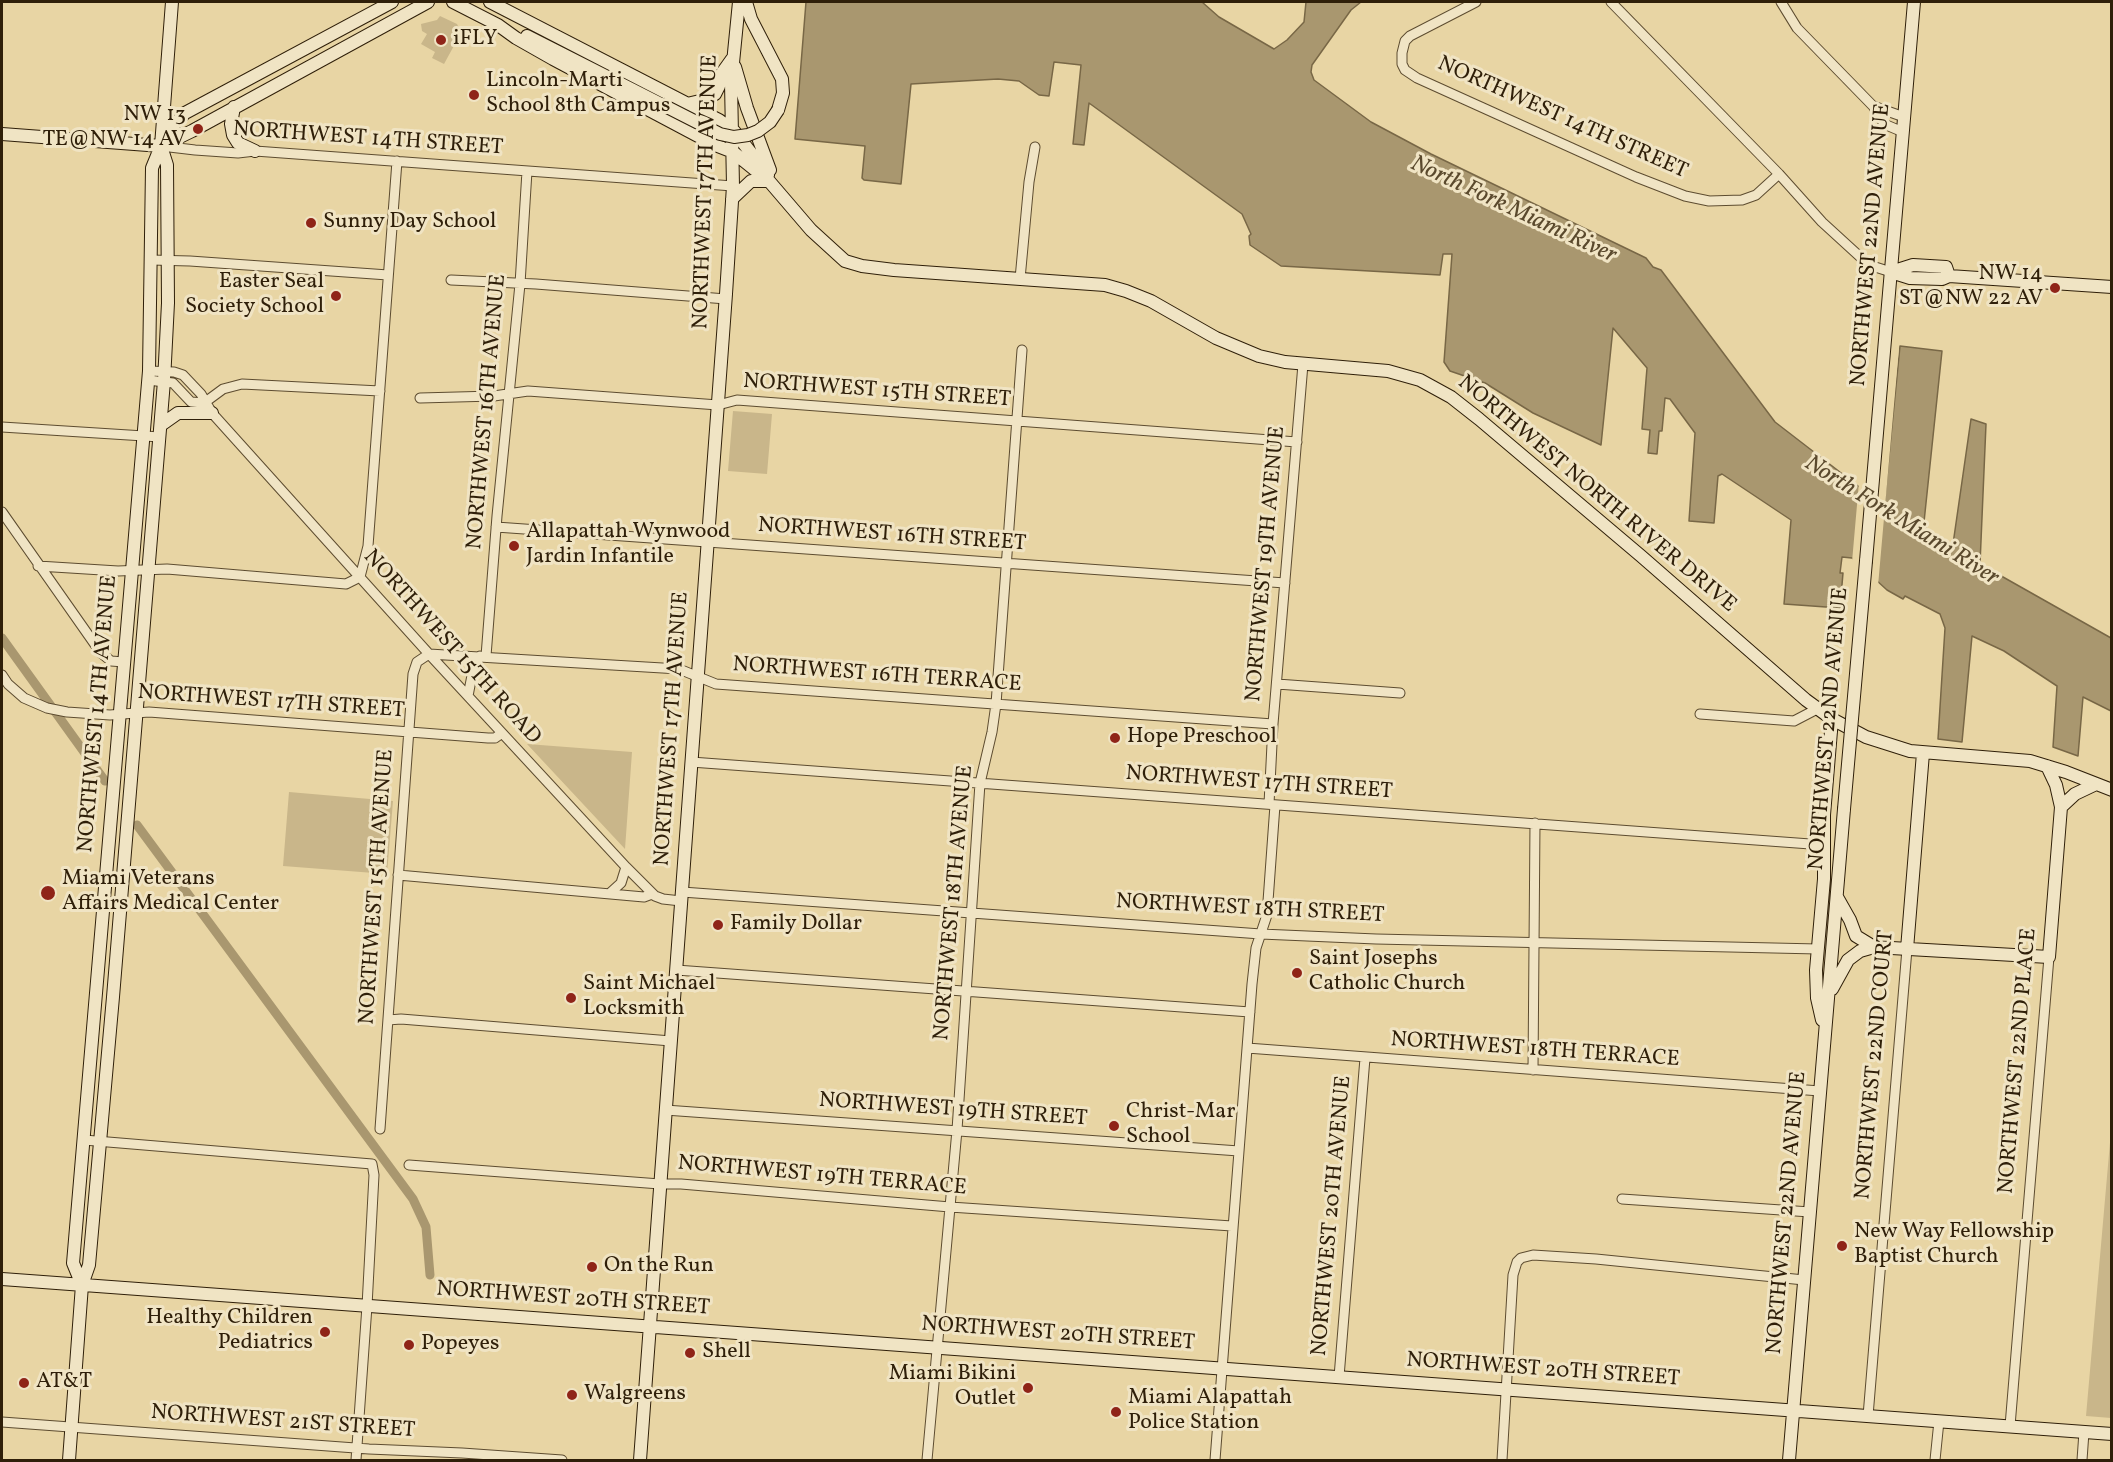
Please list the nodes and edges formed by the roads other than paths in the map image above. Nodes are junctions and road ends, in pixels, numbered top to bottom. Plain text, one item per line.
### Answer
1 (172, 2) edge
2 (392, 2) edge
3 (428, 2) edge
4 (453, 2) edge
5 (490, 2) edge
6 (739, 2) edge
7 (746, 2) edge
8 (1476, 2) edge
9 (1611, 2) edge
10 (1781, 2) edge
11 (1914, 2) edge
12 (498, 25) junction
13 (733, 58) junction
14 (687, 104) junction
15 (1873, 106) junction
16 (234, 107) junction
17 (1904, 117) junction
18 (732, 128) junction
19 (1903, 132) junction
20 (2, 134) edge
21 (161, 146) junction
22 (1035, 147) dead end
23 (255, 152) junction
24 (733, 152) junction
25 (397, 161) junction
26 (527, 171) junction
27 (1779, 174) junction
28 (773, 185) junction
29 (733, 186) junction
30 (732, 199) junction
31 (151, 260) junction
32 (167, 261) junction
33 (1891, 272) junction
34 (388, 275) junction
35 (1020, 279) junction
36 (451, 280) dead end
37 (520, 284) junction
38 (2112, 287) edge
39 (726, 299) junction
40 (1022, 350) dead end
41 (1304, 364) junction
42 (149, 375) junction
43 (164, 376) junction
44 (380, 391) junction
45 (510, 394) junction
46 (420, 398) dead end
47 (718, 405) junction
48 (208, 408) junction
49 (1017, 420) junction
50 (2, 427) edge
51 (160, 431) junction
52 (144, 436) junction
53 (1297, 442) junction
54 (2, 512) edge
55 (496, 527) junction
56 (708, 542) junction
57 (1006, 563) junction
58 (38, 566) junction
59 (149, 570) junction
60 (132, 571) junction
61 (360, 577) junction
62 (1285, 583) junction
63 (429, 654) junction
64 (483, 656) junction
65 (124, 662) junction
66 (2, 675) edge
67 (697, 676) junction
68 (1276, 684) junction
69 (1400, 693) dead end
70 (468, 696) junction
71 (996, 704) junction
72 (1817, 709) junction
73 (136, 712) junction
74 (120, 714) junction
75 (1700, 714) dead end
76 (1832, 719) junction
77 (1273, 724) junction
78 (409, 732) junction
79 (502, 733) junction
80 (1923, 753) junction
81 (691, 762) junction
82 (2047, 766) junction
83 (980, 783) junction
84 (2096, 784) junction
85 (2112, 790) edge
86 (1272, 805) junction
87 (2061, 807) junction
88 (1534, 823) junction
89 (1824, 845) junction
90 (626, 867) junction
91 (398, 875) junction
92 (610, 893) junction
93 (652, 894) junction
94 (681, 896) junction
95 (1837, 896) junction
96 (971, 914) junction
97 (1261, 934) junction
98 (1533, 942) junction
99 (1874, 947) junction
100 (1907, 949) junction
101 (1818, 950) junction
102 (2049, 957) junction
103 (676, 970) junction
104 (967, 990) junction
105 (1828, 1001) junction
106 (1250, 1012) junction
107 (388, 1020) junction
108 (1825, 1032) junction
109 (670, 1041) junction
110 (1247, 1048) junction
111 (1365, 1058) junction
112 (1533, 1070) junction
113 (1820, 1090) junction
114 (665, 1110) junction
115 (380, 1129) dead end
116 (957, 1130) junction
117 (84, 1140) junction
118 (99, 1142) junction
119 (1239, 1151) junction
120 (409, 1165) dead end
121 (660, 1184) junction
122 (1622, 1198) dead end
123 (951, 1207) junction
124 (1810, 1212) junction
125 (1232, 1226) junction
126 (2, 1279) edge
127 (1804, 1280) junction
128 (82, 1285) junction
129 (367, 1306) junction
130 (649, 1326) junction
131 (938, 1347) junction
132 (1222, 1368) junction
133 (1339, 1377) junction
134 (1506, 1389) junction
135 (1792, 1410) junction
136 (1868, 1416) junction
137 (1939, 1421) junction
138 (2, 1422) edge
139 (2010, 1426) junction
140 (72, 1427) junction
141 (2084, 1432) junction
142 (2112, 1434) edge
143 (356, 1448) junction
144 (69, 1461) edge
145 (356, 1461) edge
146 (561, 1461) edge
147 (640, 1461) edge
148 (927, 1461) edge
149 (1215, 1461) edge
150 (1502, 1461) edge
151 (1789, 1461) edge
152 (1935, 1461) edge
153 (2082, 1461) edge

1 - 21 main road, NORTHWEST 14TH AVENUE
2 - 21 main road
3 - 16 main road
4 - 12 main road, NORTHWEST NORTH RIVER DRIVE
5 - 14 main road, NORTHWEST NORTH RIVER DRIVE
6 - 13 main road, NORTHWEST 17TH AVENUE
7 - 12 main road, bridge
8 - 27 street, NORTHWEST 14TH STREET
9 - 27 street
10 - 15 street
11 - 17 main road, NORTHWEST 22ND AVENUE
12 - 24 main road, NORTHWEST NORTH RIVER DRIVE
13 - 14 main road
13 - 18 main road, NORTHWEST 17TH AVENUE
13 - 28 main road
14 - 18 main road, NORTHWEST NORTH RIVER DRIVE
15 - 17 street
15 - 19 street
16 - 21 main road
16 - 23 main road
17 - 19 main road, NORTHWEST 22ND AVENUE
18 - 24 main road, NORTHWEST 17TH AVENUE
18 - 28 main road, NORTHWEST NORTH RIVER DRIVE
19 - 33 main road, NORTHWEST 22ND AVENUE
20 - 21 main road, NORTHWEST 14TH STREET
21 - 23 street, NORTHWEST 14TH STREET
21 - 31 main road, NORTHWEST 14TH AVENUE
21 - 32 main road, NORTHWEST 14TH AVENUE
22 - 35 street
23 - 25 street, NORTHWEST 14TH STREET
24 - 28 main road, NORTHWEST NORTH RIVER DRIVE
24 - 29 main road, NORTHWEST 17TH AVENUE
25 - 26 street, NORTHWEST 14TH STREET
25 - 34 street
26 - 29 street, NORTHWEST 14TH STREET
26 - 37 street, NORTHWEST 16TH AVENUE
27 - 33 street
28 - 30 main road
28 - 35 main road, NORTHWEST NORTH RIVER DRIVE
29 - 30 main road, NORTHWEST 17TH AVENUE
30 - 39 main road, NORTHWEST 17TH AVENUE
31 - 32 street
31 - 42 main road, NORTHWEST 14TH AVENUE
32 - 34 street
32 - 43 main road, NORTHWEST 14TH AVENUE
33 - 38 main road
33 - 95 main road, NORTHWEST 22ND AVENUE, bridge
34 - 44 street
35 - 41 main road, NORTHWEST NORTH RIVER DRIVE
36 - 37 street
37 - 39 street
37 - 45 street, NORTHWEST 16TH AVENUE
39 - 47 main road, NORTHWEST 17TH AVENUE
40 - 49 street, NORTHWEST 18TH AVENUE
41 - 53 street, NORTHWEST 19TH AVENUE
41 - 72 main road, NORTHWEST NORTH RIVER DRIVE
42 - 43 street
42 - 52 main road, NORTHWEST 14TH AVENUE
43 - 48 street, NORTHWEST 15TH ROAD
43 - 51 main road, NORTHWEST 14TH AVENUE
44 - 48 street
44 - 61 street
45 - 46 street, NORTHWEST 15TH STREET
45 - 47 street, NORTHWEST 15TH STREET
45 - 55 street, NORTHWEST 16TH AVENUE
47 - 49 street, NORTHWEST 15TH STREET
47 - 56 main road, NORTHWEST 17TH AVENUE
48 - 51 main road
48 - 61 street, NORTHWEST 15TH ROAD
49 - 53 street, NORTHWEST 15TH STREET
49 - 57 street, NORTHWEST 18TH AVENUE
50 - 52 street
51 - 52 street
51 - 59 main road, NORTHWEST 14TH AVENUE
52 - 60 main road, NORTHWEST 14TH AVENUE
53 - 62 street, NORTHWEST 19TH AVENUE
54 - 58 street
55 - 56 street, NORTHWEST 16TH STREET
55 - 64 street, NORTHWEST 16TH AVENUE
56 - 57 street, NORTHWEST 16TH STREET
56 - 67 main road, NORTHWEST 17TH AVENUE
57 - 62 street, NORTHWEST 16TH STREET
57 - 71 street, NORTHWEST 18TH AVENUE
58 - 60 street
58 - 65 street
59 - 60 street
59 - 61 street
59 - 73 main road, NORTHWEST 14TH AVENUE
60 - 65 main road, NORTHWEST 14TH AVENUE
61 - 63 street, NORTHWEST 15TH ROAD
62 - 68 street, NORTHWEST 19TH AVENUE
63 - 64 street, NORTHWEST 16TH TERRACE
63 - 70 street, NORTHWEST 15TH ROAD
63 - 78 street, NORTHWEST 15TH AVENUE
64 - 67 street, NORTHWEST 16TH TERRACE
64 - 70 street
65 - 74 main road, NORTHWEST 14TH AVENUE
66 - 74 street, NORTHWEST 17TH STREET
67 - 71 street, NORTHWEST 16TH TERRACE
67 - 81 main road, NORTHWEST 17TH AVENUE
68 - 69 street
68 - 77 street, NORTHWEST 19TH AVENUE
70 - 79 street, NORTHWEST 15TH ROAD
71 - 77 street, NORTHWEST 16TH TERRACE
71 - 83 street, NORTHWEST 18TH AVENUE
72 - 75 street
72 - 76 main road, NORTHWEST NORTH RIVER DRIVE
73 - 74 street, NORTHWEST 17TH STREET
73 - 78 street, NORTHWEST 17TH STREET
73 - 118 main road, NORTHWEST 14TH AVENUE
74 - 117 main road, NORTHWEST 14TH AVENUE
76 - 80 main road, NORTHWEST NORTH RIVER DRIVE
76 - 89 main road
77 - 86 street, NORTHWEST 19TH AVENUE
78 - 79 street, NORTHWEST 17TH STREET
78 - 91 street, NORTHWEST 15TH AVENUE
79 - 90 street, NORTHWEST 15TH ROAD
80 - 82 main road, NORTHWEST NORTH RIVER DRIVE
80 - 100 main road, NORTHWEST 22ND COURT
81 - 83 street, NORTHWEST 17TH STREET
81 - 94 main road, NORTHWEST 17TH AVENUE
82 - 84 main road, NORTHWEST NORTH RIVER DRIVE
82 - 87 main road, NORTHWEST 22ND PLACE
83 - 86 street, NORTHWEST 17TH STREET
83 - 96 street, NORTHWEST 18TH AVENUE
84 - 85 main road, NORTHWEST NORTH RIVER DRIVE
84 - 87 main road
86 - 88 street, NORTHWEST 17TH STREET
86 - 97 street, NORTHWEST 19TH AVENUE
87 - 102 main road, NORTHWEST 22ND PLACE
88 - 89 street, NORTHWEST 17TH STREET
88 - 98 street
89 - 101 main road
90 - 92 street
90 - 93 street, NORTHWEST 15TH ROAD
91 - 92 street
91 - 107 street, NORTHWEST 15TH AVENUE
92 - 93 street
93 - 94 street
94 - 96 street, NORTHWEST 18TH STREET
94 - 103 main road, NORTHWEST 17TH AVENUE
95 - 99 main road
95 - 105 main road, NORTHWEST 22ND AVENUE
96 - 97 street, NORTHWEST 18TH STREET
96 - 104 street, NORTHWEST 18TH AVENUE
97 - 98 street, NORTHWEST 18TH STREET
97 - 106 street, NORTHWEST 19TH AVENUE
98 - 101 street, NORTHWEST 18TH STREET
98 - 112 street
99 - 100 main road
99 - 105 main road
100 - 102 main road
100 - 136 street, NORTHWEST 22ND COURT
101 - 108 main road
102 - 139 street, NORTHWEST 22ND PLACE
103 - 104 street
103 - 109 main road, NORTHWEST 17TH AVENUE
104 - 106 street
104 - 116 street, NORTHWEST 18TH AVENUE
105 - 108 main road, NORTHWEST 22ND AVENUE
106 - 110 street, NORTHWEST 19TH AVENUE
107 - 109 street
107 - 115 street, NORTHWEST 15TH AVENUE
108 - 113 main road, NORTHWEST 22ND AVENUE
109 - 114 main road, NORTHWEST 17TH AVENUE
110 - 111 street, NORTHWEST 18TH TERRACE
110 - 119 street, NORTHWEST 19TH AVENUE
111 - 112 street, NORTHWEST 18TH TERRACE
111 - 133 street, NORTHWEST 20TH AVENUE
112 - 113 street, NORTHWEST 18TH TERRACE
113 - 124 main road, NORTHWEST 22ND AVENUE
114 - 116 street, NORTHWEST 19TH STREET
114 - 121 main road, NORTHWEST 17TH AVENUE
116 - 119 street, NORTHWEST 19TH STREET
116 - 123 street, NORTHWEST 18TH AVENUE
117 - 118 street
117 - 128 main road, NORTHWEST 14TH AVENUE
118 - 128 main road, NORTHWEST 14TH AVENUE
118 - 129 street
119 - 125 street, NORTHWEST 19TH AVENUE
120 - 121 street, NORTHWEST 19TH TERRACE
121 - 123 street, NORTHWEST 19TH TERRACE
121 - 130 main road, NORTHWEST 17TH AVENUE
122 - 124 street
123 - 125 street, NORTHWEST 19TH TERRACE
123 - 131 street, NORTHWEST 18TH AVENUE
124 - 127 main road, NORTHWEST 22ND AVENUE
125 - 132 street, NORTHWEST 19TH AVENUE
126 - 128 main road, NORTHWEST 20TH STREET
127 - 134 street
127 - 135 main road, NORTHWEST 22ND AVENUE
128 - 129 main road, NORTHWEST 20TH STREET
128 - 140 main road, NORTHWEST 14TH AVENUE
129 - 130 main road, NORTHWEST 20TH STREET
129 - 143 street
130 - 131 main road, NORTHWEST 20TH STREET
130 - 147 main road, NORTHWEST 17TH AVENUE
131 - 132 main road, NORTHWEST 20TH STREET
131 - 148 street, NORTHWEST 18TH AVENUE
132 - 133 main road, NORTHWEST 20TH STREET
132 - 149 street, NORTHWEST 19TH AVENUE
133 - 134 main road, NORTHWEST 20TH STREET
134 - 135 main road, NORTHWEST 20TH STREET
134 - 150 street
135 - 136 main road, NORTHWEST 20TH STREET
135 - 151 main road, NORTHWEST 22ND AVENUE
136 - 137 main road, NORTHWEST 20TH STREET
137 - 139 main road, NORTHWEST 20TH STREET
137 - 152 street
138 - 140 street, NORTHWEST 21ST STREET
139 - 141 main road, NORTHWEST 20TH STREET
140 - 143 street, NORTHWEST 21ST STREET
140 - 144 main road, NORTHWEST 14TH AVENUE
141 - 142 main road, NORTHWEST 20TH STREET
141 - 153 street
143 - 145 street
143 - 146 street, NORTHWEST 21ST STREET

